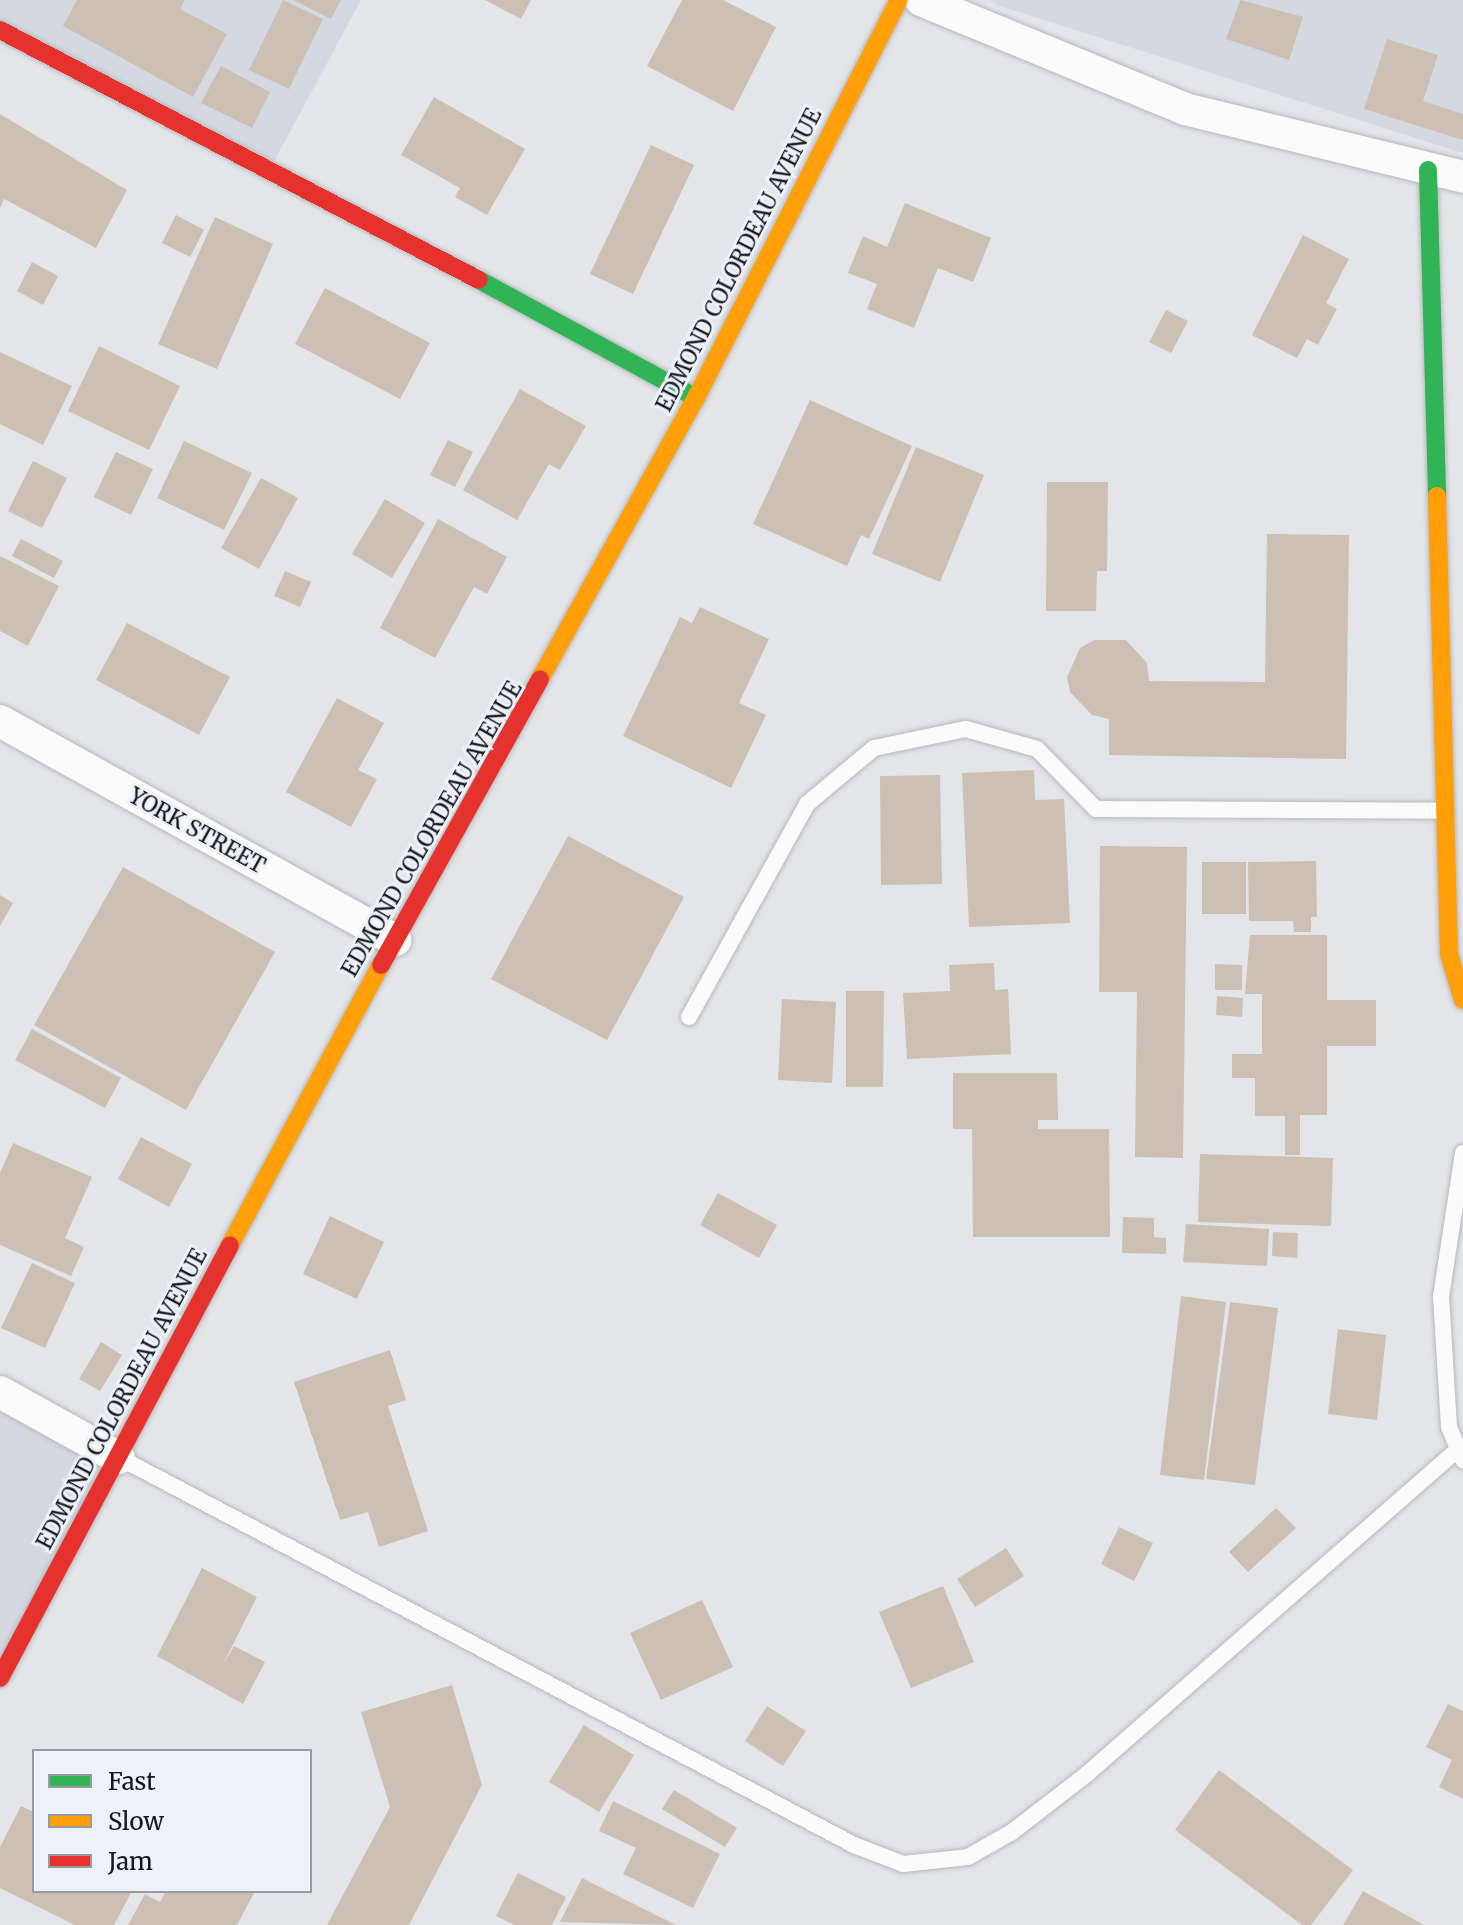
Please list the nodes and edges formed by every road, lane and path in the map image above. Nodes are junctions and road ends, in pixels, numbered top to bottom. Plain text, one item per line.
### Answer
1 (899, 0) edge
2 (921, 0) edge
3 (0, 30) edge
4 (1428, 170) junction
5 (1463, 177) edge
6 (696, 398) junction
7 (0, 721) edge
8 (1445, 811) junction
9 (395, 940) junction
10 (1463, 1000) edge
11 (689, 1017) dead end
12 (1463, 1153) edge
13 (0, 1392) edge
14 (1461, 1454) edge
15 (119, 1458) junction
16 (0, 1678) edge

1 - 6 street, EDMOND COLORDEAU AVENUE
2 - 4 street
3 - 6 street
4 - 5 street
4 - 8 street
6 - 9 street, EDMOND COLORDEAU AVENUE
7 - 9 street, YORK STREET
8 - 10 street
8 - 11 lane
9 - 15 street, EDMOND COLORDEAU AVENUE
12 - 14 lane
13 - 15 street
14 - 15 lane
15 - 16 street, EDMOND COLORDEAU AVENUE

